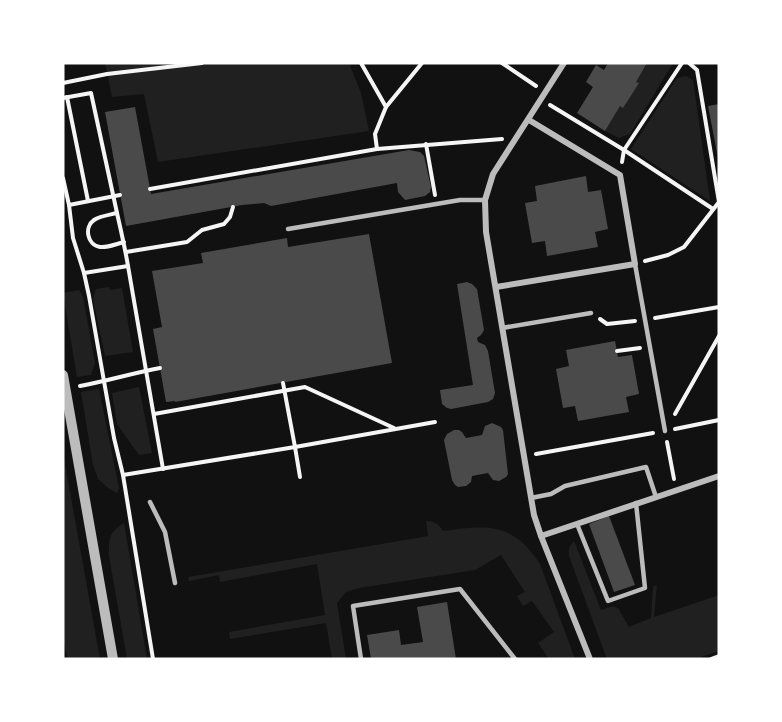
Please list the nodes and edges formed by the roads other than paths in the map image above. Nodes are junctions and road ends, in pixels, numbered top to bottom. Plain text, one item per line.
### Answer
1 (564, 63) edge
2 (529, 120) junction
3 (485, 200) junction
4 (288, 230) dead end
5 (635, 264) junction
6 (496, 287) junction
7 (591, 313) dead end
8 (502, 328) junction
9 (63, 375) edge
10 (665, 431) road end
11 (719, 476) edge
12 (656, 497) junction
13 (531, 498) junction
14 (150, 502) dead end
15 (636, 503) junction
16 (577, 524) junction
17 (541, 536) junction
18 (175, 583) dead end
19 (113, 659) edge
20 (361, 659) edge
21 (515, 659) edge
22 (590, 659) edge

1 - 2 street
2 - 3 street
2 - 5 street
3 - 4 lane
3 - 6 street
5 - 6 street
5 - 10 lane
6 - 8 street
7 - 8 lane
8 - 13 street
9 - 19 street
11 - 12 street
12 - 13 lane
12 - 15 street
13 - 17 street
14 - 18 lane
15 - 16 street
15 - 16 lane
16 - 17 street
17 - 22 street
20 - 21 lane

